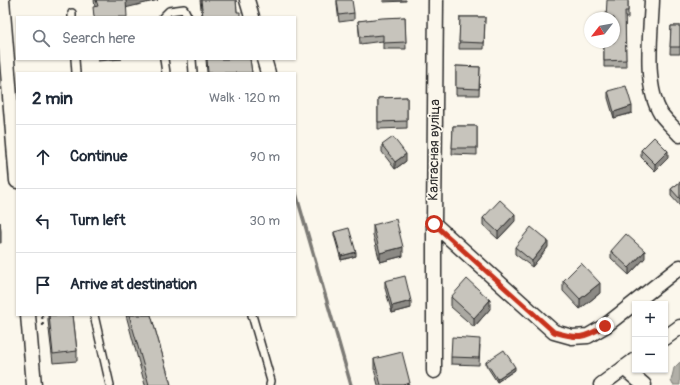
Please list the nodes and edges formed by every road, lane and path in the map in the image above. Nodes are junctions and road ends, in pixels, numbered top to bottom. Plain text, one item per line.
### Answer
1 (247, 0) edge
2 (436, 0) edge
3 (652, 0) edge
4 (2, 9) edge
5 (164, 16) edge
6 (188, 16) edge
7 (252, 16) edge
8 (75, 60) edge
9 (164, 60) edge
10 (192, 60) edge
11 (264, 60) edge
12 (76, 72) edge
13 (166, 72) edge
14 (193, 72) edge
15 (268, 72) edge
16 (680, 135) edge
17 (16, 161) edge
18 (434, 224) junction
19 (680, 267) edge
20 (28, 316) edge
21 (94, 316) edge
22 (252, 316) edge
23 (680, 327) edge
24 (666, 337) edge
25 (629, 364) edge
26 (434, 371) dead end
27 (34, 385) edge
28 (110, 385) edge
29 (270, 385) edge
30 (601, 385) edge
31 (644, 385) edge

1 - 7 street
2 - 18 street, Калгасная вуліца
3 - 16 street
4 - 17 street
5 - 6 lane
8 - 12 lane
9 - 13 lane
10 - 14 lane
11 - 15 street
18 - 19 street
18 - 26 street, Калгасная вуліца
20 - 27 street
21 - 28 lane
22 - 29 lane
23 - 24 street
25 - 30 street
25 - 31 street

